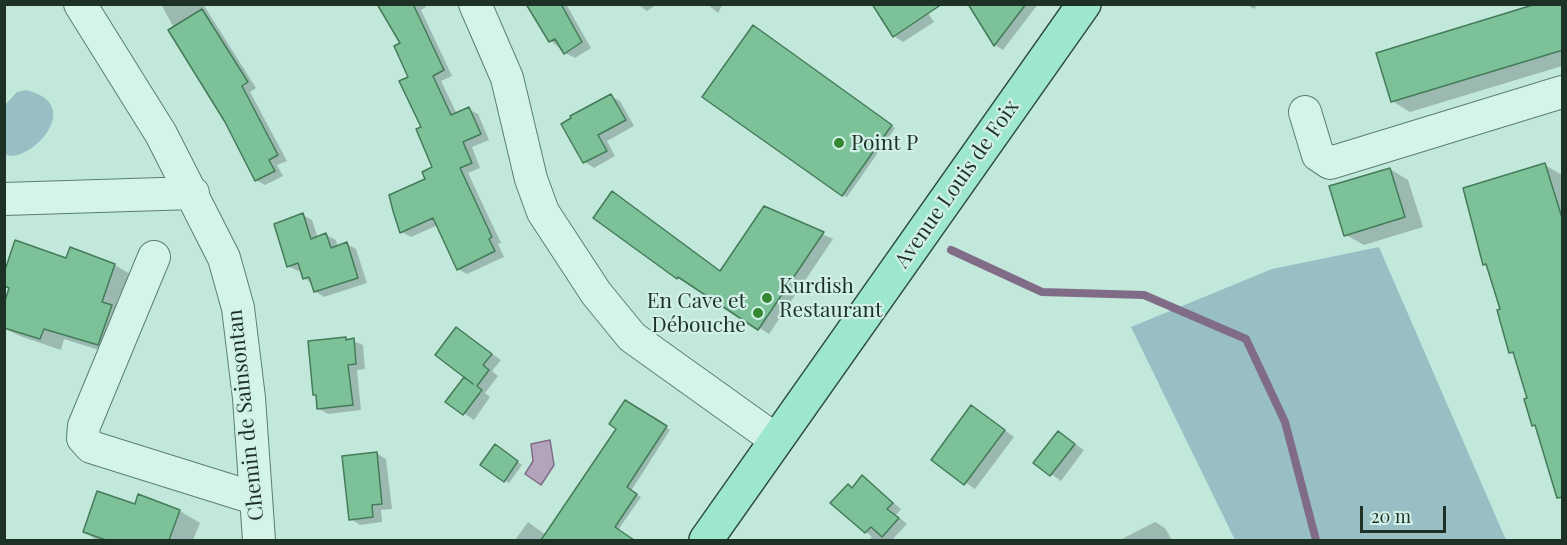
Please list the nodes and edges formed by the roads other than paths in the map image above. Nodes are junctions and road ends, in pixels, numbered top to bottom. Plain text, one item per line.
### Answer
1 (80, 4) edge
2 (475, 4) edge
3 (1084, 4) edge
4 (1563, 93) edge
5 (1305, 112) dead end
6 (193, 193) junction
7 (4, 199) edge
8 (154, 257) dead end
9 (776, 440) junction
10 (254, 498) junction
11 (258, 540) edge
12 (706, 540) edge

1 - 6 street, Chemin de Sainsontan
2 - 9 street
3 - 9 main road, Avenue Louis de Foix
4 - 5 street
6 - 7 street
6 - 10 street, Chemin de Sainsontan
8 - 10 street
9 - 12 main road, Avenue Louis de Foix
10 - 11 street, Chemin de Sainsontan

